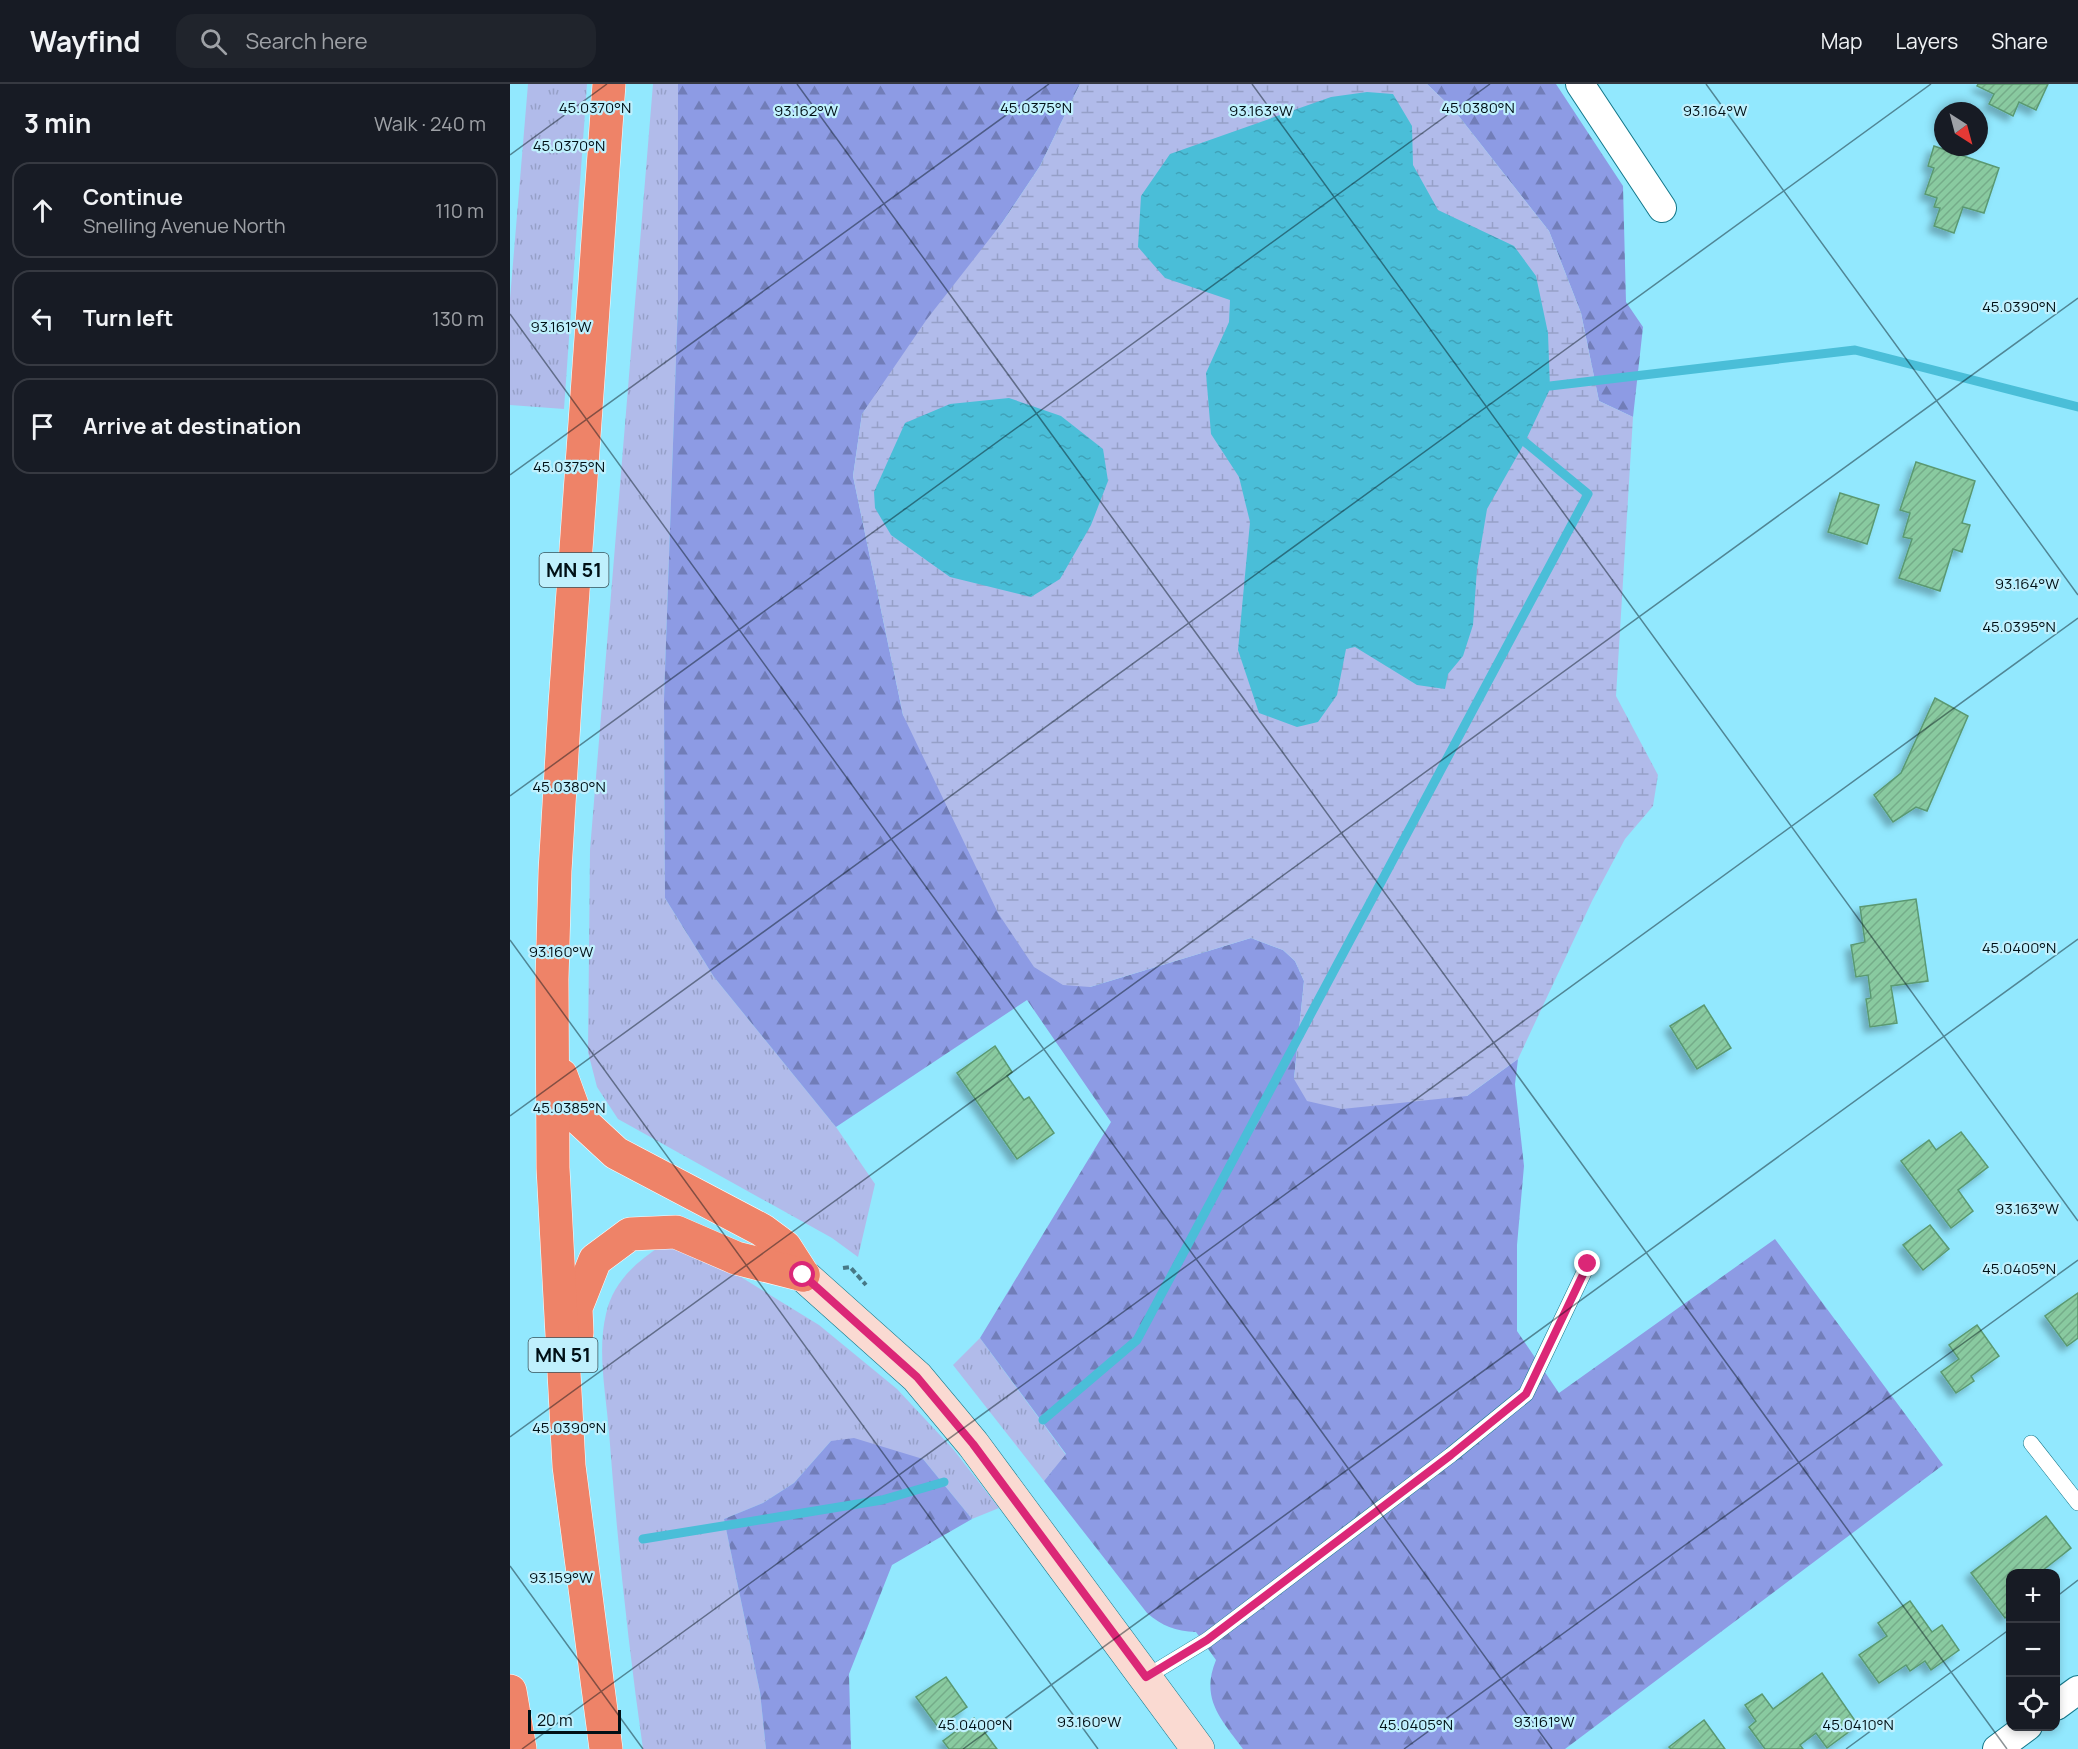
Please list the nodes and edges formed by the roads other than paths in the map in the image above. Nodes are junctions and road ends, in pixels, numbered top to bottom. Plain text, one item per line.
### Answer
1 (609, 84) edge
2 (1580, 84) edge
3 (1662, 208) dead end
4 (554, 1056) junction
5 (1588, 1264) dead end
6 (803, 1275) junction
7 (2031, 1443) dead end
8 (2078, 1503) edge
9 (578, 1541) junction
10 (1146, 1677) junction
11 (2078, 1690) edge
12 (510, 1691) edge
13 (2060, 1703) edge
14 (2021, 1731) edge
15 (520, 1749) edge
16 (606, 1749) edge
17 (1198, 1749) edge
18 (1997, 1749) edge

1 - 4 highway, MN 51
2 - 3 street
4 - 6 highway
4 - 9 highway, MN 51
5 - 10 lane
6 - 9 highway
6 - 10 street
7 - 8 lane
9 - 16 highway, MN 51
10 - 17 street
11 - 13 street
12 - 15 highway
14 - 18 street

